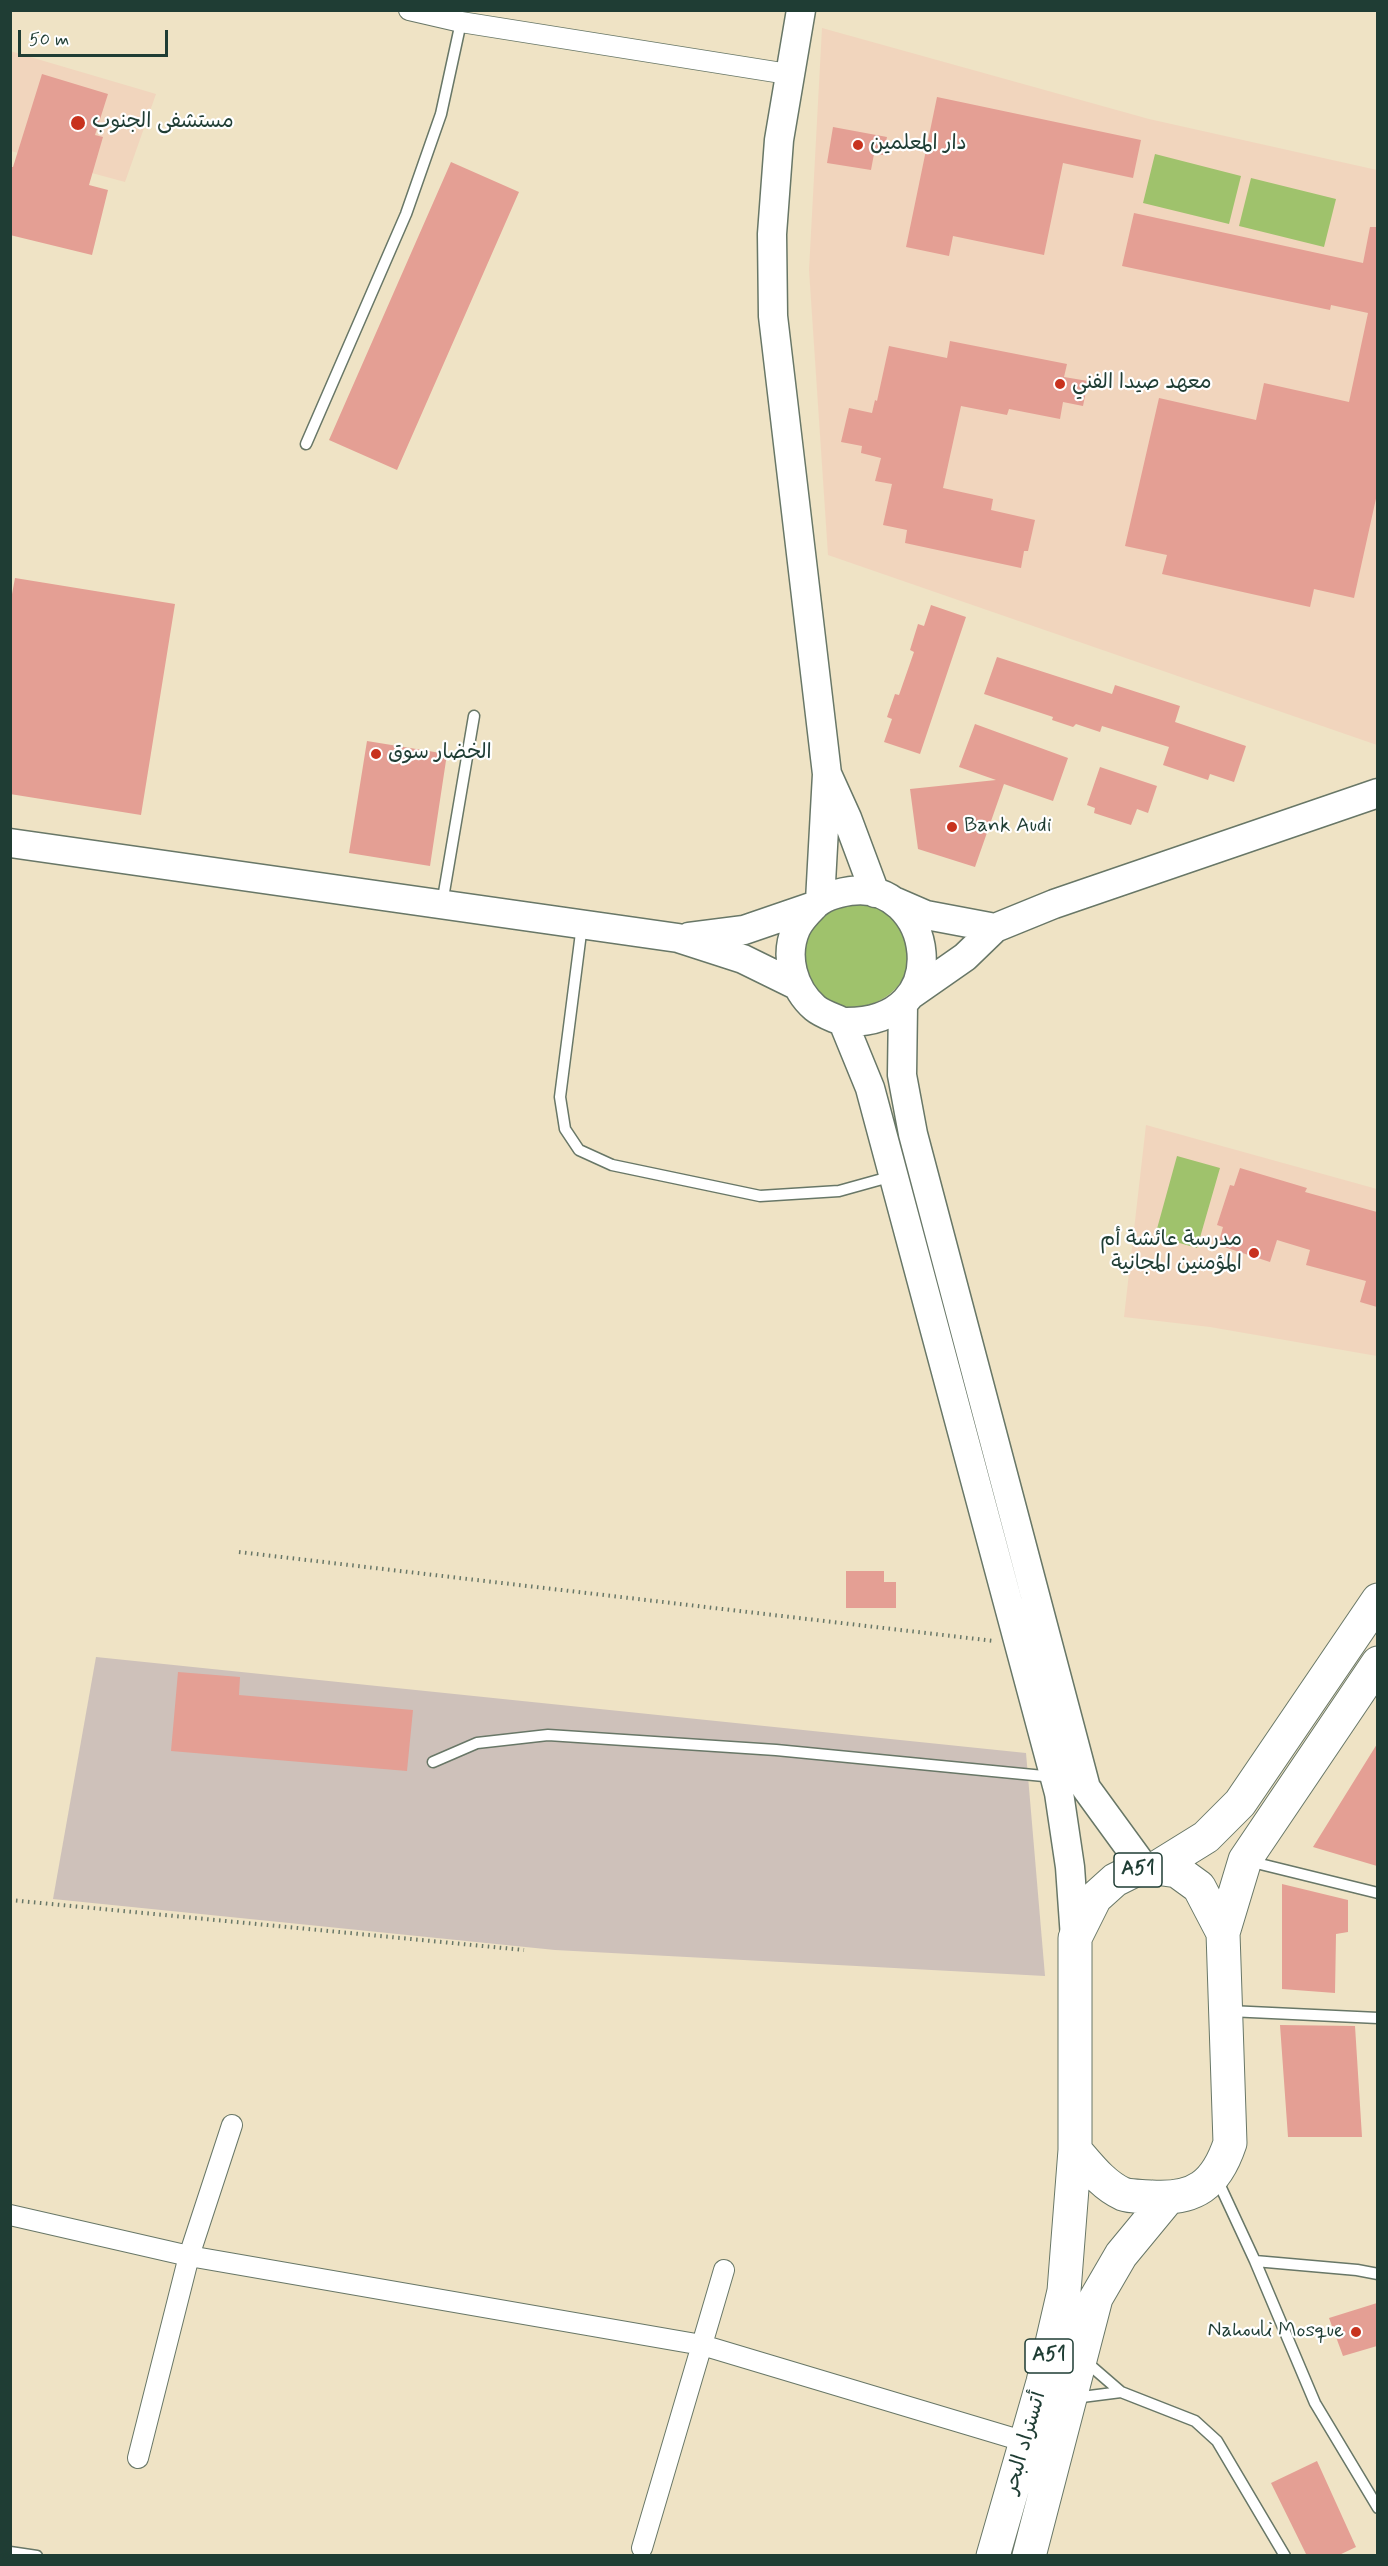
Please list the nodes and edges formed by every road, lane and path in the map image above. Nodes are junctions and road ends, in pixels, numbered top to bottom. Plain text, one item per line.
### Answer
1 (409, 10) edge
2 (801, 10) edge
3 (460, 22) junction
4 (788, 74) junction
5 (306, 444) dead end
6 (474, 716) dead end
7 (827, 774) junction
8 (1377, 793) edge
9 (10, 843) edge
10 (882, 896) junction
11 (817, 903) junction
12 (442, 904) junction
13 (582, 925) junction
14 (995, 928) junction
15 (678, 938) junction
16 (796, 985) junction
17 (907, 999) junction
18 (843, 1022) junction
19 (893, 1176) junction
20 (239, 1552) dead end
21 (1377, 1600) edge
22 (1018, 1644) junction
23 (1377, 1663) edge
24 (433, 1762) dead end
25 (1055, 1777) junction
26 (1245, 1860) junction
27 (1150, 1869) junction
28 (1377, 1893) edge
29 (10, 1900) edge
30 (1223, 1933) junction
31 (1075, 1938) junction
32 (524, 1950) dead end
33 (1226, 2011) junction
34 (1377, 2018) edge
35 (232, 2125) dead end
36 (1075, 2150) junction
37 (1215, 2175) junction
38 (1168, 2198) junction
39 (10, 2215) edge
40 (189, 2256) junction
41 (1255, 2261) junction
42 (724, 2270) dead end
43 (1377, 2274) edge
44 (702, 2345) junction
45 (1081, 2358) junction
46 (1121, 2392) junction
47 (1071, 2399) junction
48 (1026, 2442) junction
49 (138, 2458) dead end
50 (1377, 2508) edge
51 (642, 2548) dead end
52 (10, 2552) edge
53 (37, 2556) edge
54 (993, 2556) edge
55 (1029, 2556) edge
56 (1285, 2556) edge

1 - 3 street
2 - 4 main road
3 - 4 street
3 - 5 lane
4 - 7 main road
6 - 12 lane
7 - 10 main road
7 - 11 main road
8 - 14 main road
9 - 12 main road
10 - 11 main road
10 - 14 main road
10 - 17 main road
11 - 15 main road
11 - 16 main road
12 - 13 main road
13 - 15 main road
13 - 19 lane
14 - 17 main road
15 - 16 main road
16 - 18 main road
17 - 18 main road
17 - 27 main road
18 - 19 main road
19 - 22 main road
20 - 22 path
21 - 27 highway, A51
22 - 25 main road
23 - 26 highway, A51
24 - 25 lane
25 - 31 main road
26 - 28 lane
26 - 30 highway, A51
27 - 30 highway, A51
27 - 31 highway, A51
29 - 32 path
30 - 33 highway, A51
31 - 36 highway, A51
33 - 34 lane
33 - 37 highway, A51
35 - 40 street
36 - 38 highway, A51
36 - 48 highway, أتستراد البحر / A51
37 - 38 highway, A51
37 - 41 lane
38 - 45 highway, أتستراد البحر / A51
39 - 40 street
40 - 44 street
40 - 49 street
41 - 43 lane
41 - 50 lane
42 - 44 street
44 - 48 street
44 - 51 street
45 - 46 lane
45 - 47 highway, أتستراد البحر / A51
46 - 47 lane
46 - 56 lane
47 - 55 highway, أتستراد البحر / A51
48 - 54 highway, أتستراد البحر / A51
52 - 53 lane

